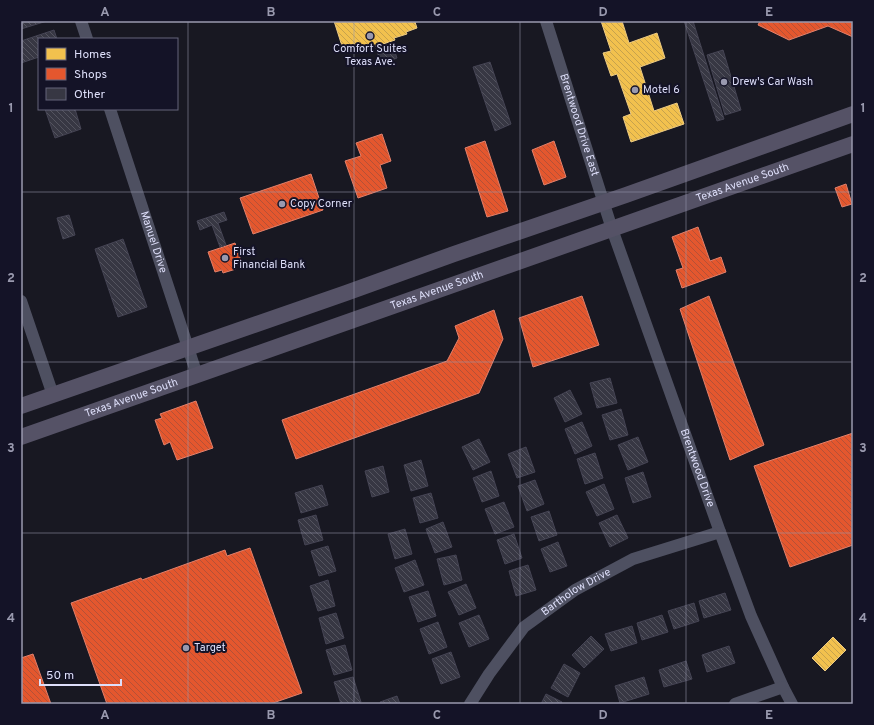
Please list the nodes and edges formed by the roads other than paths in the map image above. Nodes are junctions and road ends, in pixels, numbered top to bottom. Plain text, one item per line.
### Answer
1 (81, 21) edge
2 (546, 21) edge
3 (87, 38) edge
4 (110, 110) edge
5 (853, 114) edge
6 (853, 144) edge
7 (604, 203) junction
8 (612, 229) junction
9 (21, 301) edge
10 (188, 347) junction
11 (197, 375) junction
12 (53, 395) junction
13 (21, 406) edge
14 (21, 437) edge
15 (720, 532) junction
16 (783, 687) junction
17 (470, 704) edge
18 (735, 704) edge
19 (792, 704) edge

1 - 3 street
2 - 7 street, Brentwood Drive East
4 - 10 street, Manuel Drive
5 - 7 main road
6 - 8 main road, Texas Avenue South
7 - 8 street, Brentwood Drive East
7 - 10 main road
8 - 11 main road, Texas Avenue South
8 - 15 street, Brentwood Drive
9 - 12 street
10 - 11 street, Manuel Drive
10 - 12 main road
11 - 14 main road, Texas Avenue South
12 - 13 main road
15 - 16 street, Brentwood Drive
15 - 17 street, Bartholow Drive
16 - 18 street
16 - 19 street, Brentwood Drive

